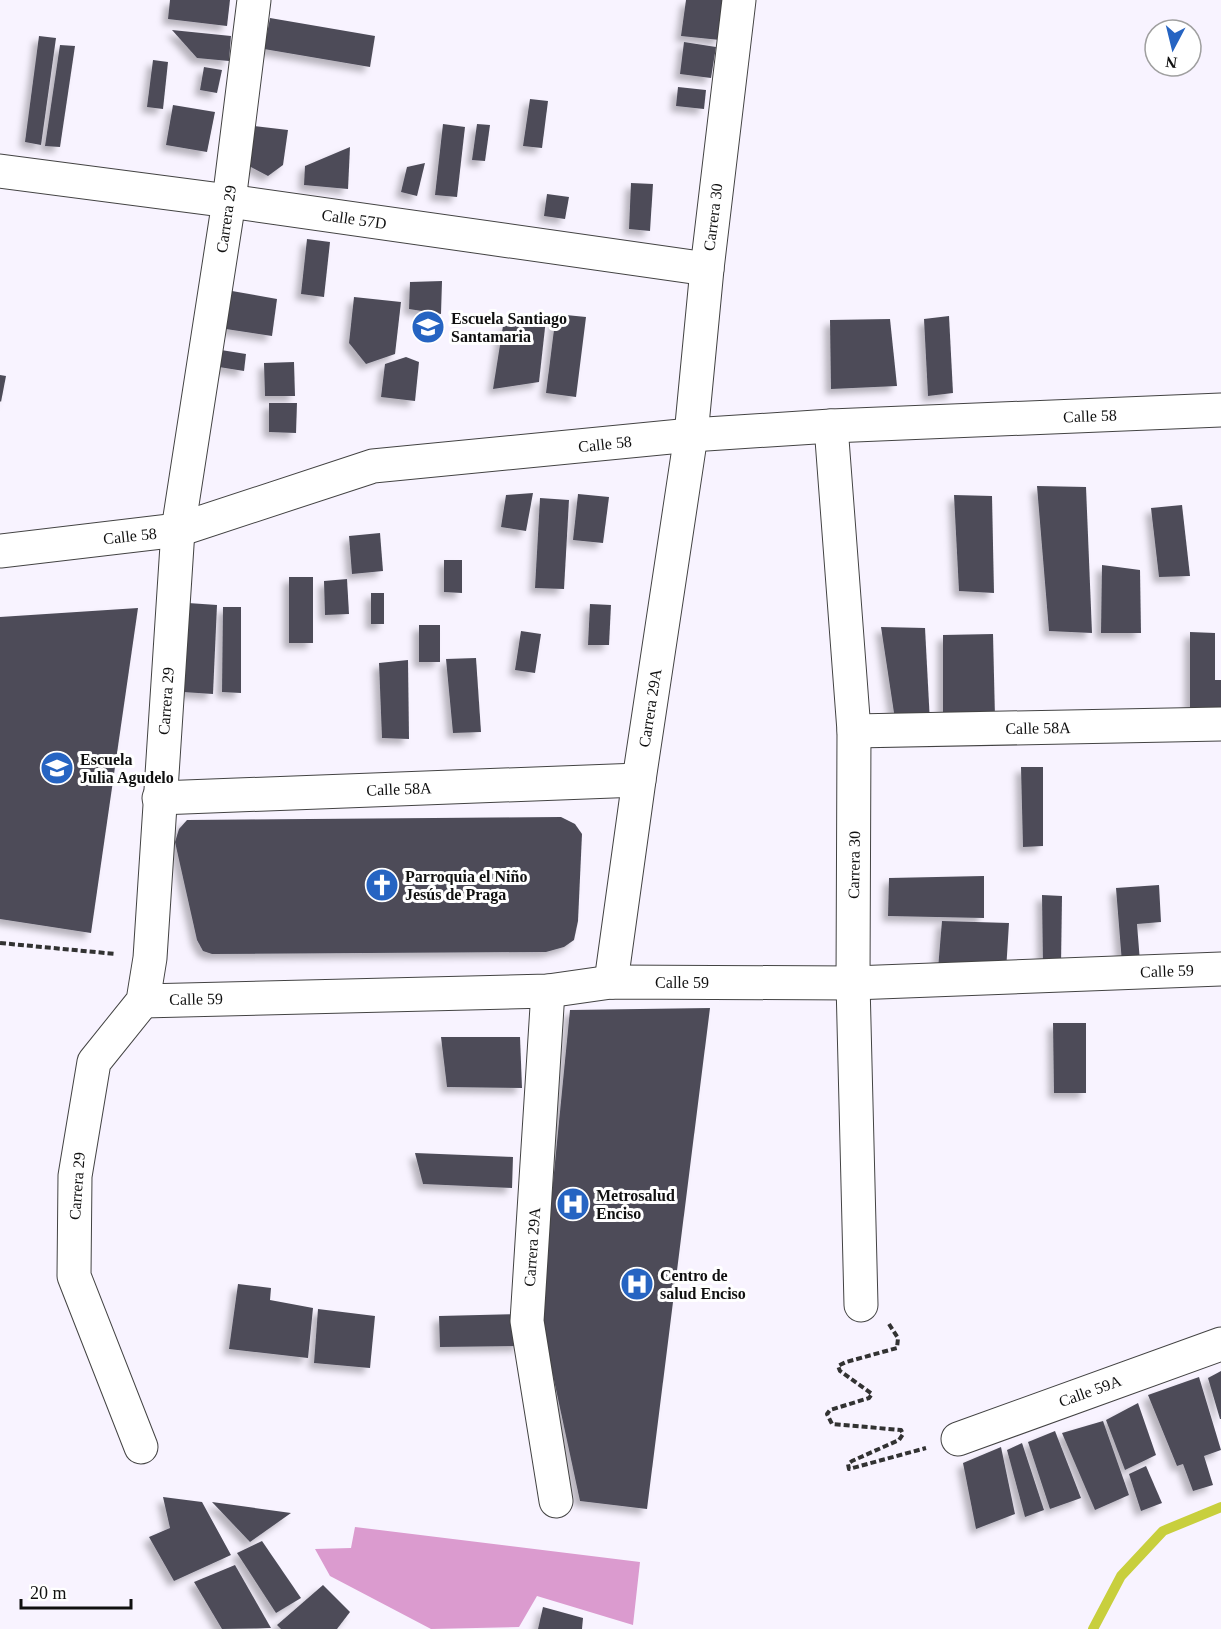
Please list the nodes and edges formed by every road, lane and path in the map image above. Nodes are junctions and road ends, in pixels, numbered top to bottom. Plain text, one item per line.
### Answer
1 (254, 0) edge
2 (739, 0) edge
3 (0, 171) edge
4 (229, 201) junction
5 (707, 269) junction
6 (1221, 410) edge
7 (831, 426) junction
8 (691, 435) junction
9 (178, 531) junction
10 (0, 551) edge
11 (1221, 724) edge
12 (854, 732) junction
13 (639, 780) junction
14 (159, 798) junction
15 (0, 943) edge
16 (150, 958) junction
17 (1221, 969) edge
18 (611, 982) junction
19 (853, 983) junction
20 (548, 991) junction
21 (142, 1000) junction
22 (861, 1305) joint
23 (1221, 1344) edge
24 (958, 1439) joint
25 (141, 1447) dead end
26 (556, 1501) dead end

1 - 4 street, Carrera 29
2 - 5 street, Carrera 30
3 - 4 street, Calle 57D
4 - 5 street, Calle 57D
4 - 9 street, Carrera 29
5 - 8 street, Carrera 30
6 - 7 street, Calle 58
7 - 8 street, Calle 58
7 - 12 street, Carrera 30
8 - 9 street, Calle 58
8 - 13 street, Carrera 29A
9 - 10 street, Calle 58
9 - 14 street, Carrera 29
11 - 12 street, Calle 58A
12 - 19 street, Carrera 30
13 - 14 street, Calle 58A
13 - 18 street, Carrera 29A
14 - 16 street, Carrera 29
15 - 16 path
16 - 21 street, Carrera 29
17 - 19 street, Calle 59
18 - 19 street, Calle 59
18 - 20 street, Calle 59
19 - 22 street, Carrera 30
20 - 21 street, Calle 59
20 - 26 street, Carrera 29A
21 - 25 street, Carrera 29
22 - 24 path
23 - 24 street, Calle 59A

